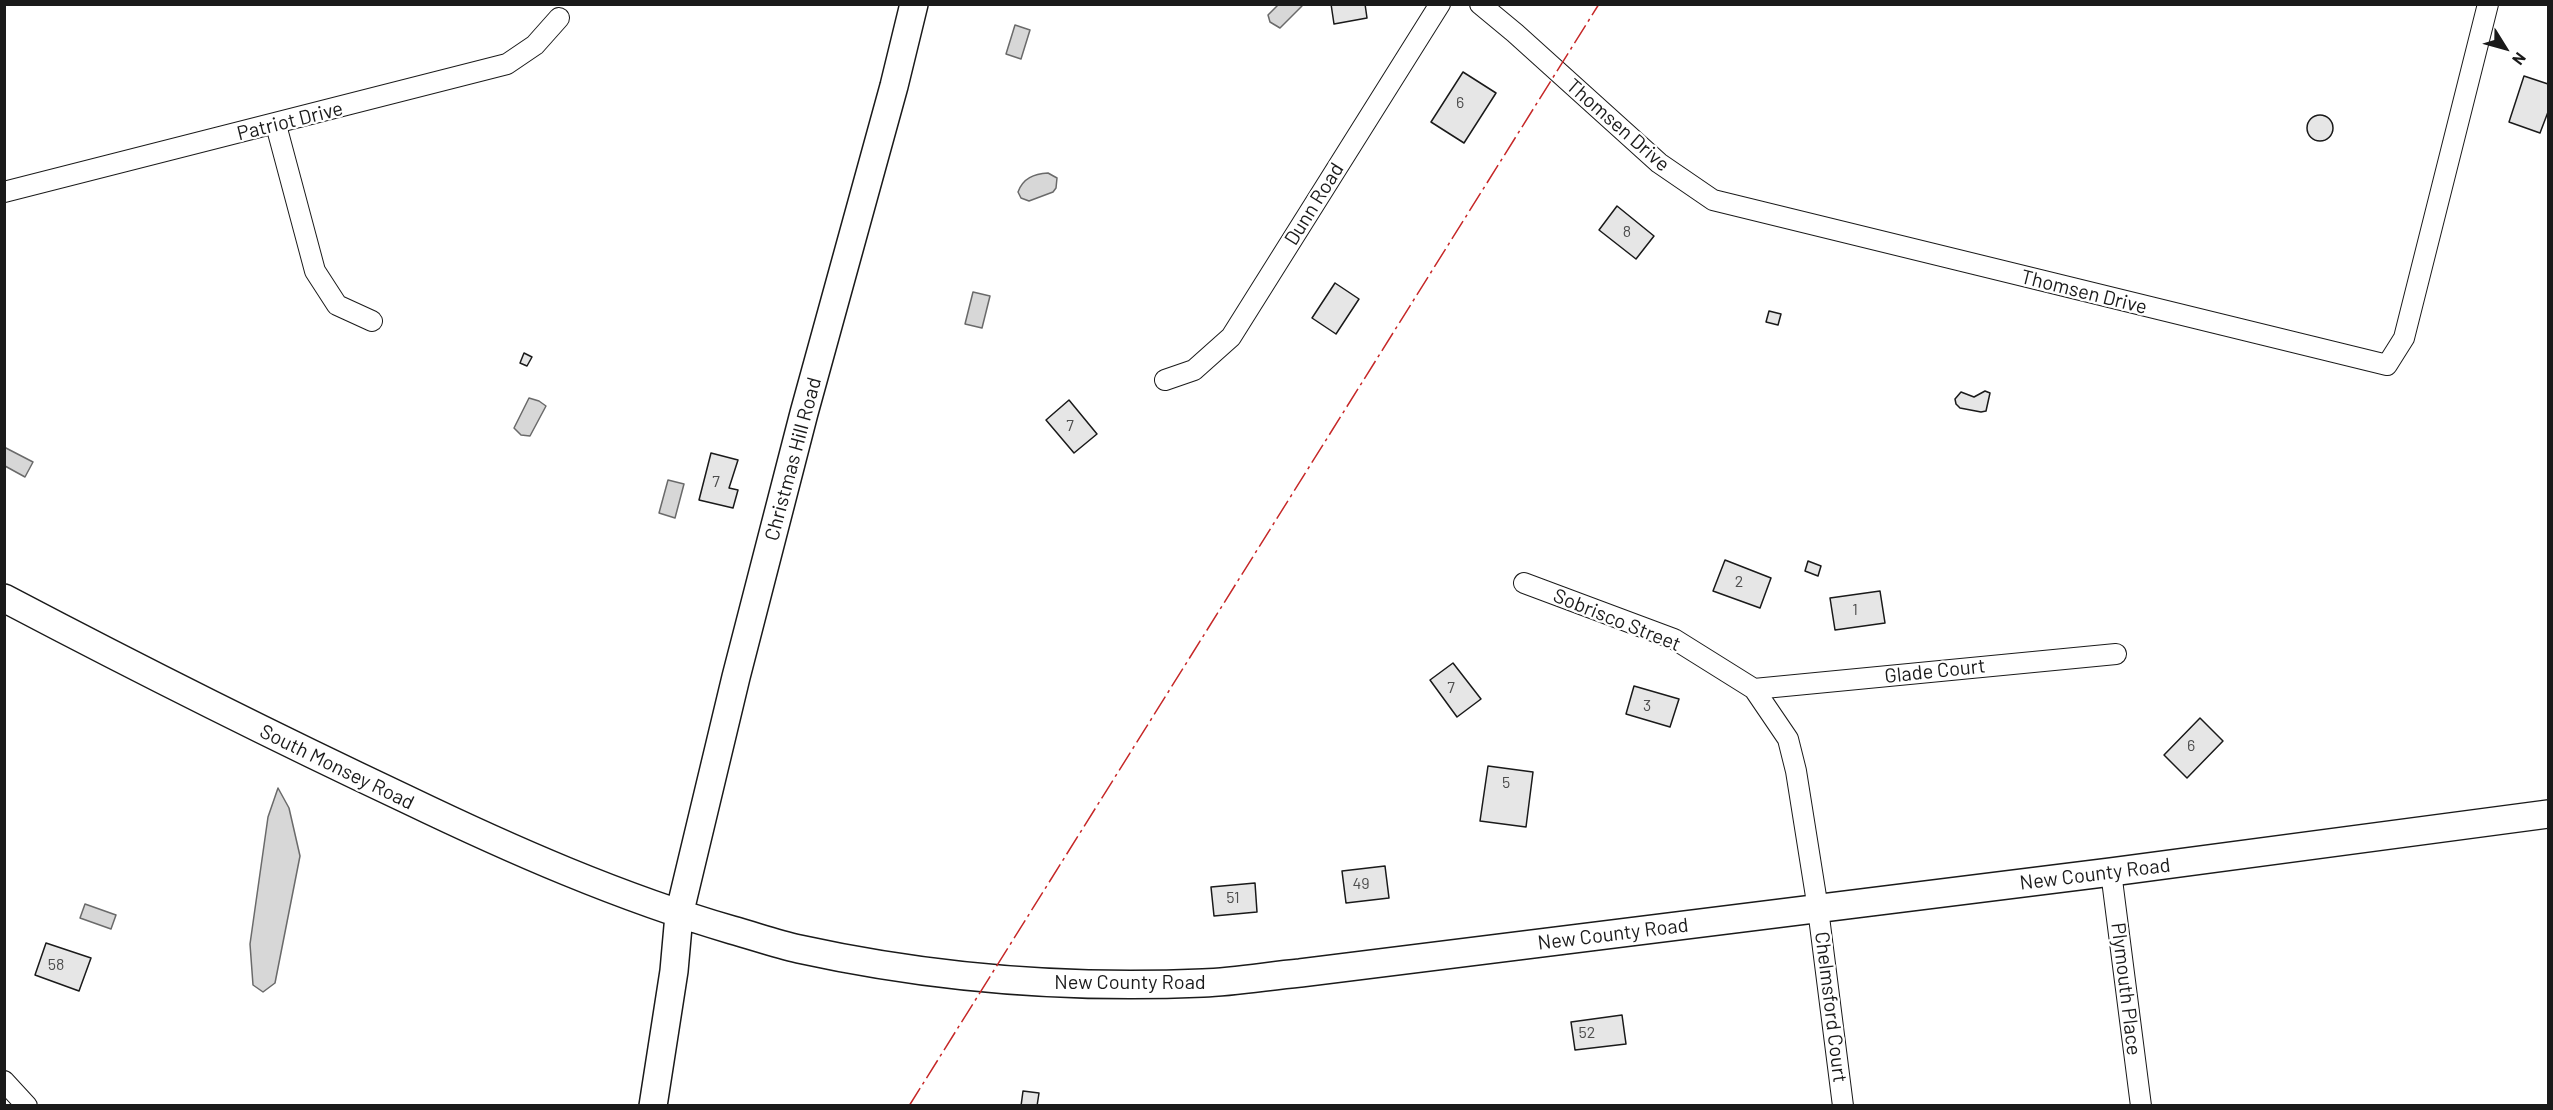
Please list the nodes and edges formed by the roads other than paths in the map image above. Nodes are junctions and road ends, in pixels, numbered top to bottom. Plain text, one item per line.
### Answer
1 (914, 4) edge
2 (1440, 4) edge
3 (1480, 4) edge
4 (2488, 4) edge
5 (560, 18) dead end
6 (276, 125) junction
7 (4, 192) edge
8 (372, 321) dead end
9 (1165, 380) dead end
10 (1524, 584) dead end
11 (4, 598) edge
12 (2116, 654) dead end
13 (1754, 689) junction
14 (2548, 814) edge
15 (2111, 872) junction
16 (1818, 909) junction
17 (680, 915) junction
18 (4, 1080) edge
19 (27, 1106) edge
20 (653, 1106) edge
21 (1843, 1106) edge
22 (2141, 1106) edge

1 - 17 street, Christmas Hill Road
2 - 9 street, Dunn Road
3 - 4 street, Thomsen Drive
5 - 6 street, Patriot Drive
6 - 7 street, Patriot Drive
6 - 8 street
10 - 13 street, Sobrisco Street
11 - 17 street, South Monsey Road
12 - 13 street, Glade Court
13 - 16 street, Sobrisco Street
14 - 15 street, New County Road
15 - 16 street, New County Road
15 - 22 street, Plymouth Place
16 - 17 street, New County Road
16 - 21 street, Chelmsford Court
17 - 20 street, Christmas Hill Road
18 - 19 street

